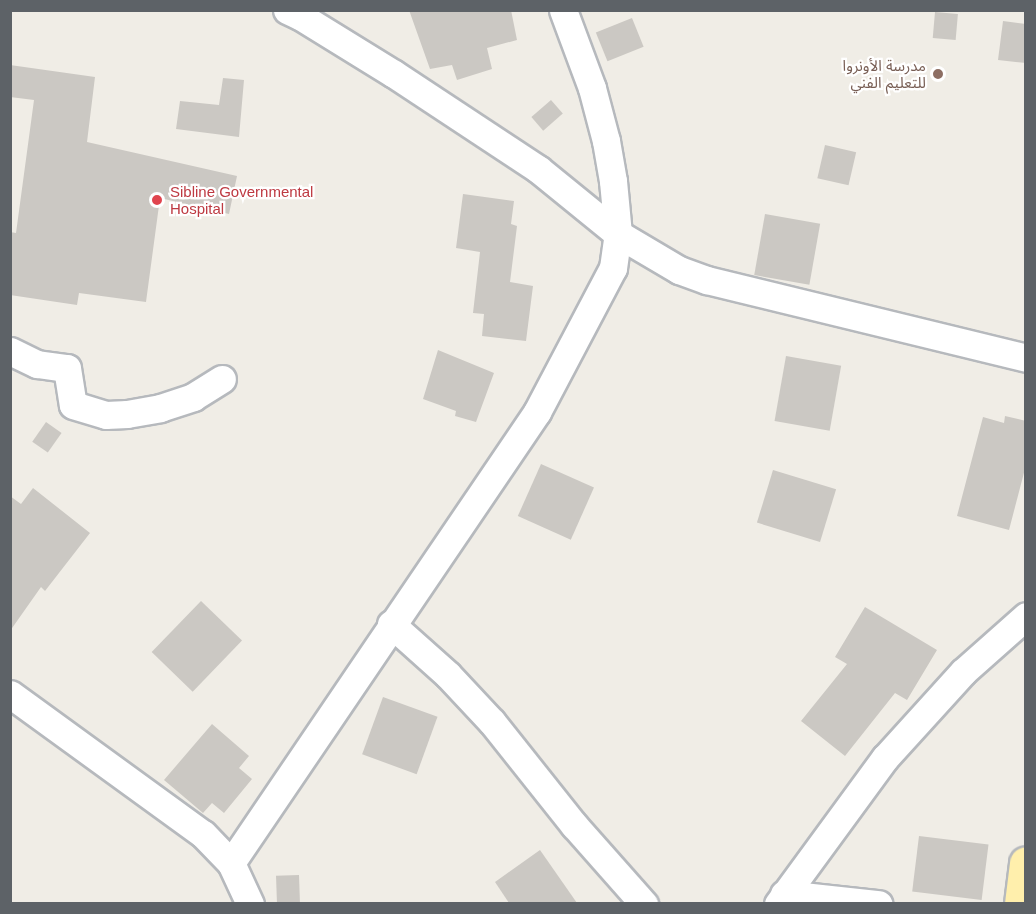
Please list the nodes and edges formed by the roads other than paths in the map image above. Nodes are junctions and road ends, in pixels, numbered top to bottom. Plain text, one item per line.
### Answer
1 (287, 10) edge
2 (563, 10) edge
3 (618, 234) junction
4 (10, 351) edge
5 (1026, 358) edge
6 (222, 379) dead end
7 (1026, 616) edge
8 (391, 624) junction
9 (10, 694) edge
10 (231, 862) junction
11 (1026, 863) edge
12 (781, 899) edge
13 (250, 903) edge
14 (643, 903) edge
15 (878, 903) edge
16 (1021, 903) edge

1 - 3 street
2 - 3 street
3 - 5 street
3 - 8 street
4 - 6 street
7 - 12 street
8 - 10 street
8 - 14 street
9 - 10 street
10 - 13 street
11 - 16 main road
12 - 15 street

